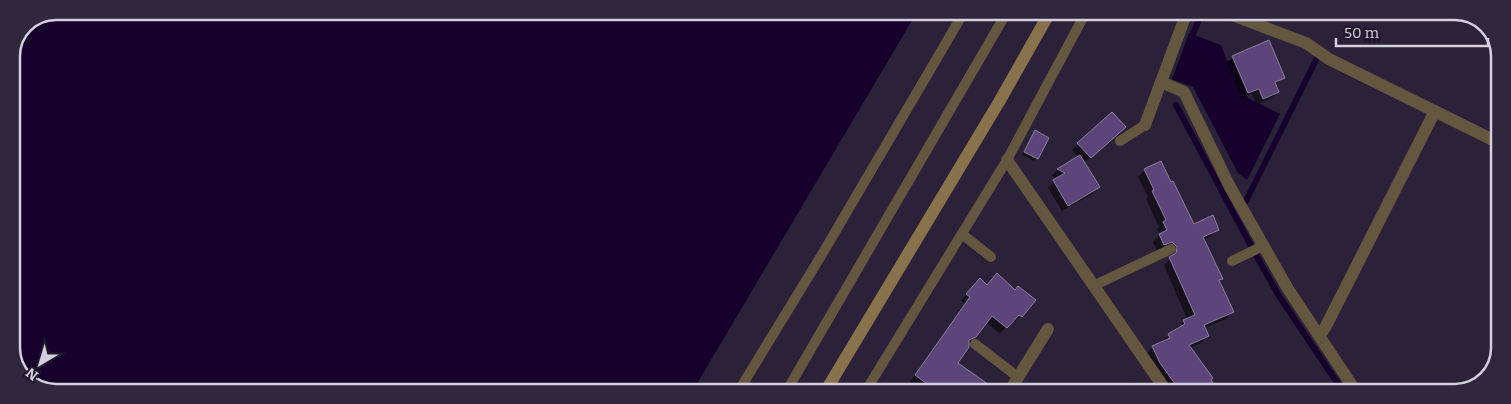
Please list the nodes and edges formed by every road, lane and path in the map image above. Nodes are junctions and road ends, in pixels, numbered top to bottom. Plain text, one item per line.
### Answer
1 (959, 20) edge
2 (1001, 20) edge
3 (1045, 20) edge
4 (1082, 20) edge
5 (1184, 20) edge
6 (1245, 20) edge
7 (1162, 82) junction
8 (1435, 111) junction
9 (1145, 125) joint
10 (1491, 139) edge
11 (1120, 141) dead end
12 (1007, 160) junction
13 (962, 234) junction
14 (1263, 246) junction
15 (1171, 249) dead end
16 (992, 258) dead end
17 (1232, 260) dead end
18 (1093, 286) junction
19 (1048, 329) dead end
20 (1319, 336) junction
21 (975, 344) dead end
22 (1018, 378) junction
23 (743, 384) edge
24 (791, 384) edge
25 (830, 384) edge
26 (869, 384) edge
27 (1014, 384) edge
28 (1161, 384) edge
29 (1351, 384) edge

1 - 23 lane
2 - 24 lane
3 - 25 street
4 - 12 lane
5 - 7 street
6 - 8 street
7 - 9 street
7 - 14 street
8 - 10 street
8 - 20 street
9 - 11 lane
12 - 13 lane
12 - 18 street
13 - 16 lane
13 - 26 lane
14 - 17 lane
14 - 20 street
15 - 18 lane
18 - 28 street
19 - 22 street
20 - 29 street
21 - 22 lane
22 - 27 street

